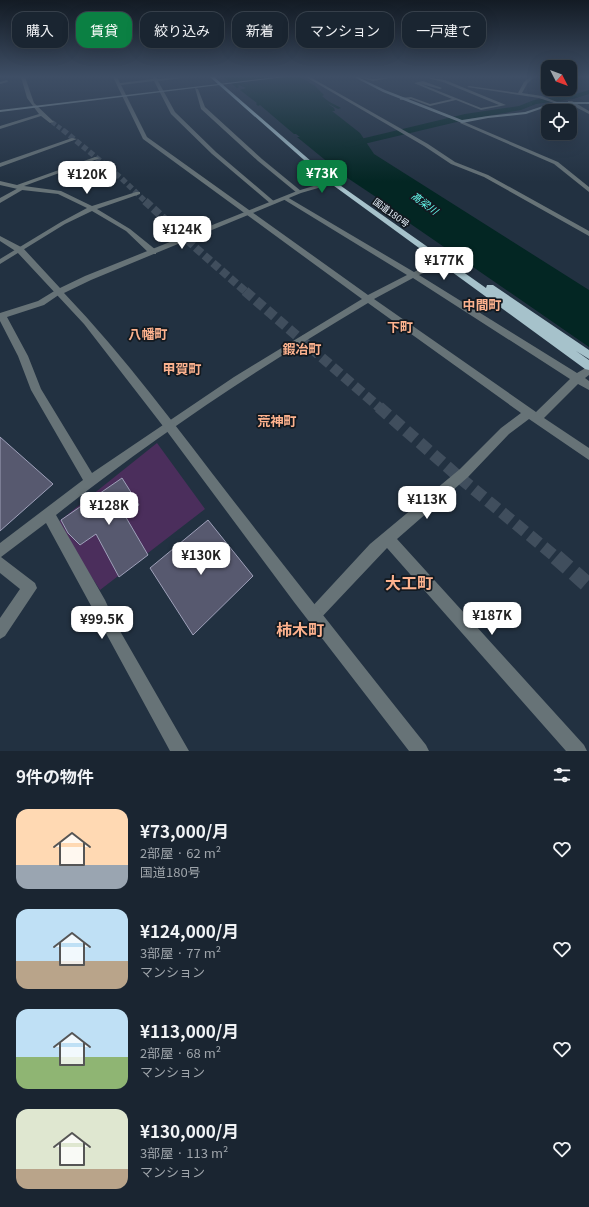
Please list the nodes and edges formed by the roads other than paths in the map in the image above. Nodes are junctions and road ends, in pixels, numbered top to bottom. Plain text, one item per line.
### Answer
1 (39, 112) edge
2 (133, 112) edge
3 (173, 112) edge
4 (207, 112) edge
5 (257, 112) edge
6 (260, 112) edge
7 (368, 112) edge
8 (435, 112) edge
9 (528, 112) edge
10 (42, 114) junction
11 (52, 122) tunnel mouth
12 (460, 122) junction
13 (0, 128) edge
14 (74, 139) dead end
15 (97, 158) dead end
16 (0, 165) edge
17 (340, 180) junction
18 (332, 182) junction
19 (0, 183) edge
20 (20, 187) junction
21 (589, 190) edge
22 (299, 192) junction
23 (138, 193) dead end
24 (285, 198) junction
25 (0, 201) edge
26 (273, 203) junction
27 (93, 208) junction
28 (248, 213) junction
29 (589, 234) edge
30 (0, 238) edge
31 (20, 250) junction
32 (153, 252) junction
33 (445, 260) junction
34 (0, 262) edge
35 (413, 274) junction
36 (59, 292) junction
37 (368, 299) junction
38 (1, 316) edge
39 (589, 355) edge
40 (589, 366) edge
41 (589, 370) edge
42 (577, 379) junction
43 (589, 386) edge
44 (533, 416) junction
45 (170, 426) junction
46 (589, 455) edge
47 (90, 482) junction
48 (48, 514) junction
49 (387, 538) junction
50 (0, 551) edge
51 (0, 564) edge
52 (314, 615) junction
53 (0, 631) edge
54 (180, 751) edge
55 (420, 751) edge
56 (578, 751) edge

1 - 10 street
2 - 28 street
3 - 26 street
4 - 22 street
5 - 18 highway, 国道180号
6 - 17 highway, 国道180号
7 - 29 street
8 - 12 main road
9 - 12 main road
10 - 11 street
10 - 13 street
12 - 21 street
14 - 16 street
15 - 20 street
17 - 18 street
17 - 33 highway, 国道180号
18 - 22 street
18 - 33 highway, 国道180号
19 - 20 street
20 - 25 street
20 - 27 street
22 - 24 street
23 - 27 street
24 - 26 street
24 - 35 street
26 - 28 street
27 - 31 street
27 - 32 street
28 - 32 street
28 - 37 street
30 - 31 street
31 - 34 street
31 - 36 street
32 - 36 street
33 - 35 street
33 - 39 highway, 国道180号
33 - 40 highway, 国道180号
35 - 37 street
35 - 42 street
36 - 38 street
36 - 45 street
37 - 44 street
37 - 45 street
38 - 47 street
41 - 42 street
42 - 43 street
42 - 44 street
44 - 46 street
44 - 49 street
45 - 47 street
45 - 52 street
47 - 48 street
48 - 50 street
48 - 54 street
49 - 52 street
49 - 56 street
51 - 53 street
52 - 55 street

